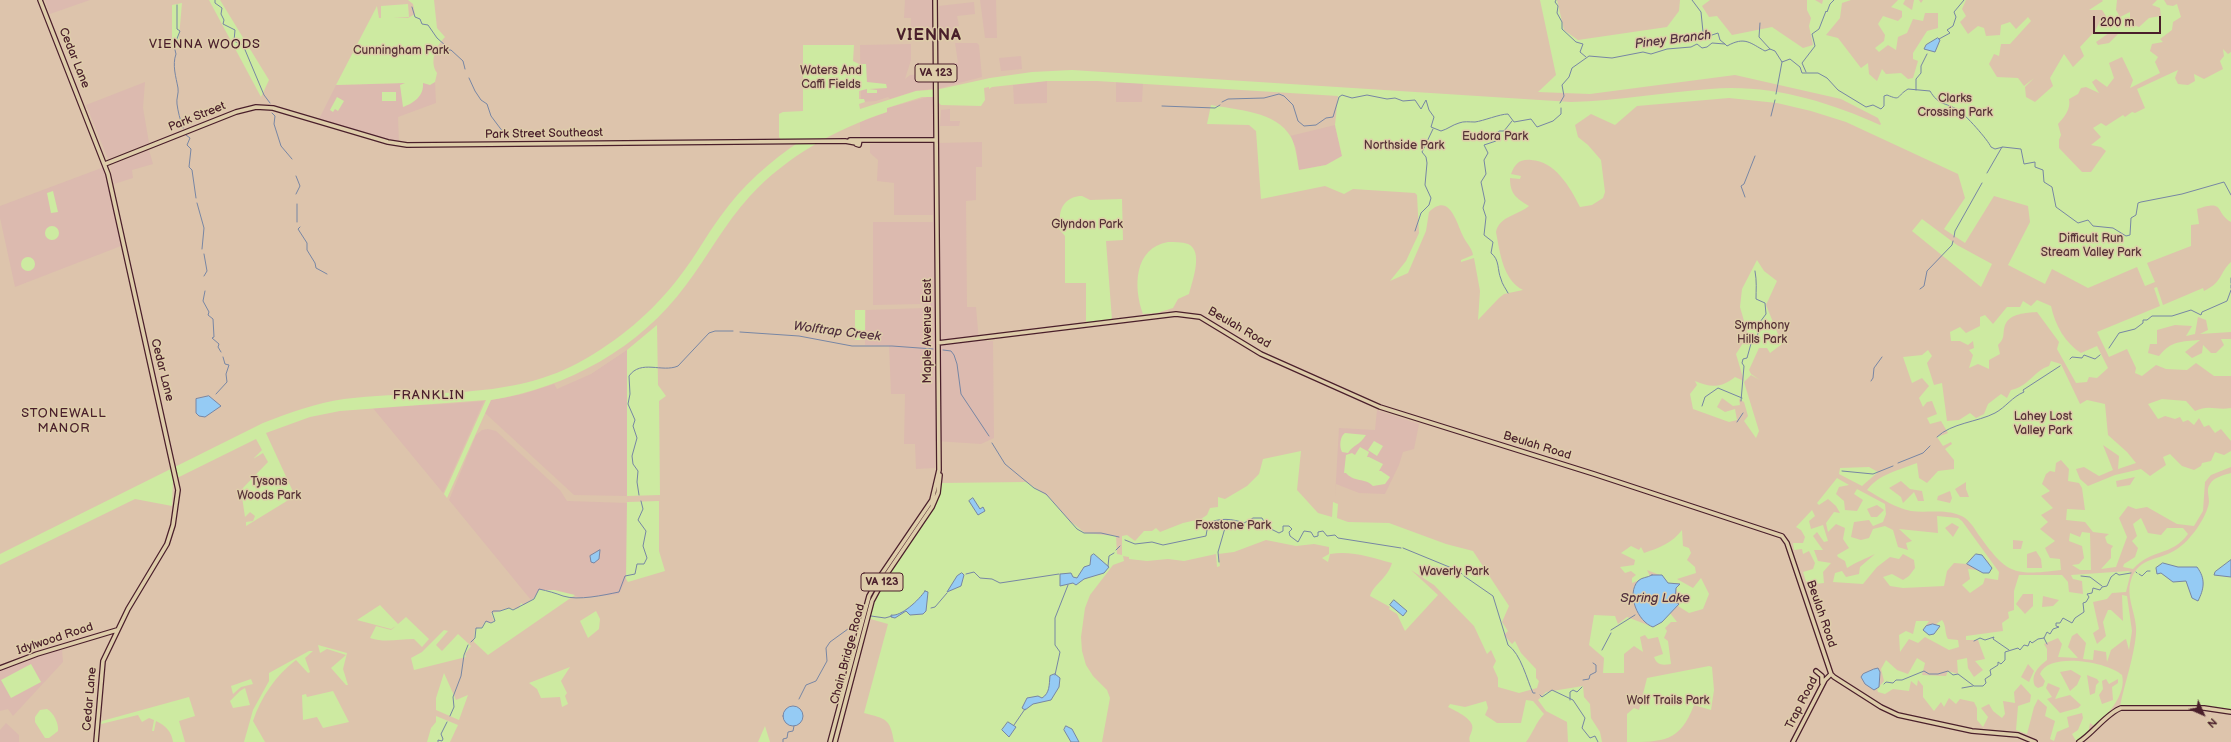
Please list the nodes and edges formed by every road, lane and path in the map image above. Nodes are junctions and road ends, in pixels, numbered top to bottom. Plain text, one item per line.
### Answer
1 (40, 0) edge
2 (935, 0) edge
3 (248, 108) joint
4 (936, 140) junction
5 (105, 164) junction
6 (938, 343) junction
7 (939, 470) junction
8 (868, 601) joint
9 (117, 630) junction
10 (0, 668) edge
11 (1816, 671) dead end
12 (1831, 674) junction
13 (1822, 684) junction
14 (2231, 712) edge
15 (96, 742) edge
16 (830, 742) edge
17 (835, 742) edge
18 (1794, 742) edge
19 (2035, 742) edge
20 (2078, 742) edge

1 - 5 main road, Cedar Lane
2 - 4 main road, Maple Avenue East / VA 123
3 - 4 main road, Park Street Southeast
3 - 5 main road, Park Street
4 - 6 main road, Maple Avenue East / VA 123
5 - 9 main road, Cedar Lane
6 - 7 main road, Maple Avenue East / VA 123
6 - 12 main road, Beulah Road
7 - 8 main road, Maple Avenue East / VA 123
7 - 17 main road, Chain Bridge Road / VA 123
8 - 16 main road, Chain Bridge Road / VA 123
9 - 10 main road, Idylwood Road
9 - 15 main road, Cedar Lane
11 - 13 main road
12 - 13 main road, Trap Road
12 - 19 main road
13 - 18 main road, Trap Road
14 - 20 main road

